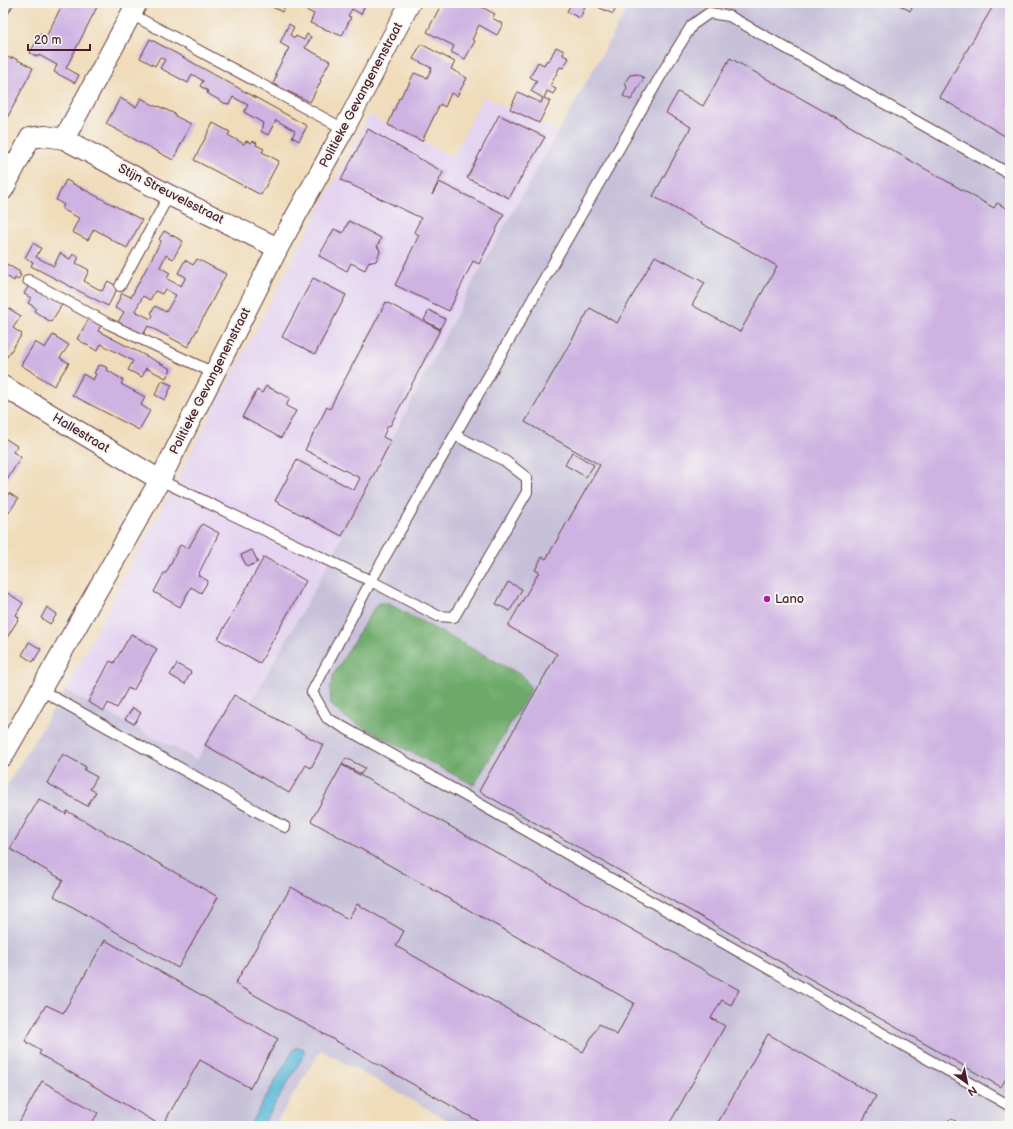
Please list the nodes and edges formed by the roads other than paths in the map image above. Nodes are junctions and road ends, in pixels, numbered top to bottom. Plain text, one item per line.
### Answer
1 (410, 3) edge
2 (134, 9) edge
3 (344, 129) junction
4 (64, 139) junction
5 (10, 160) edge
6 (1010, 174) edge
7 (3, 190) edge
8 (169, 195) junction
9 (278, 248) junction
10 (28, 280) dead end
11 (120, 286) dead end
12 (214, 373) junction
13 (3, 386) edge
14 (455, 435) junction
15 (160, 480) junction
16 (371, 581) junction
17 (41, 690) junction
18 (3, 756) edge
19 (284, 828) dead end
20 (1010, 1106) edge

1 - 3 street, Politieke Gevangenenstraat
2 - 3 lane
2 - 4 street
3 - 9 street, Politieke Gevangenenstraat
4 - 5 street, Stijn Streuvelsstraat
4 - 8 street, Stijn Streuvelsstraat
5 - 7 street, Stijn Streuvelsstraat
6 - 14 lane
8 - 9 street, Stijn Streuvelsstraat
8 - 11 lane
9 - 12 street, Politieke Gevangenenstraat
10 - 12 lane
12 - 15 street, Politieke Gevangenenstraat
13 - 15 street, Hallestraat
14 - 16 lane
14 - 16 lane
15 - 16 lane
15 - 17 street, Politieke Gevangenenstraat
16 - 20 lane
17 - 18 street, Politieke Gevangenenstraat
17 - 19 lane

